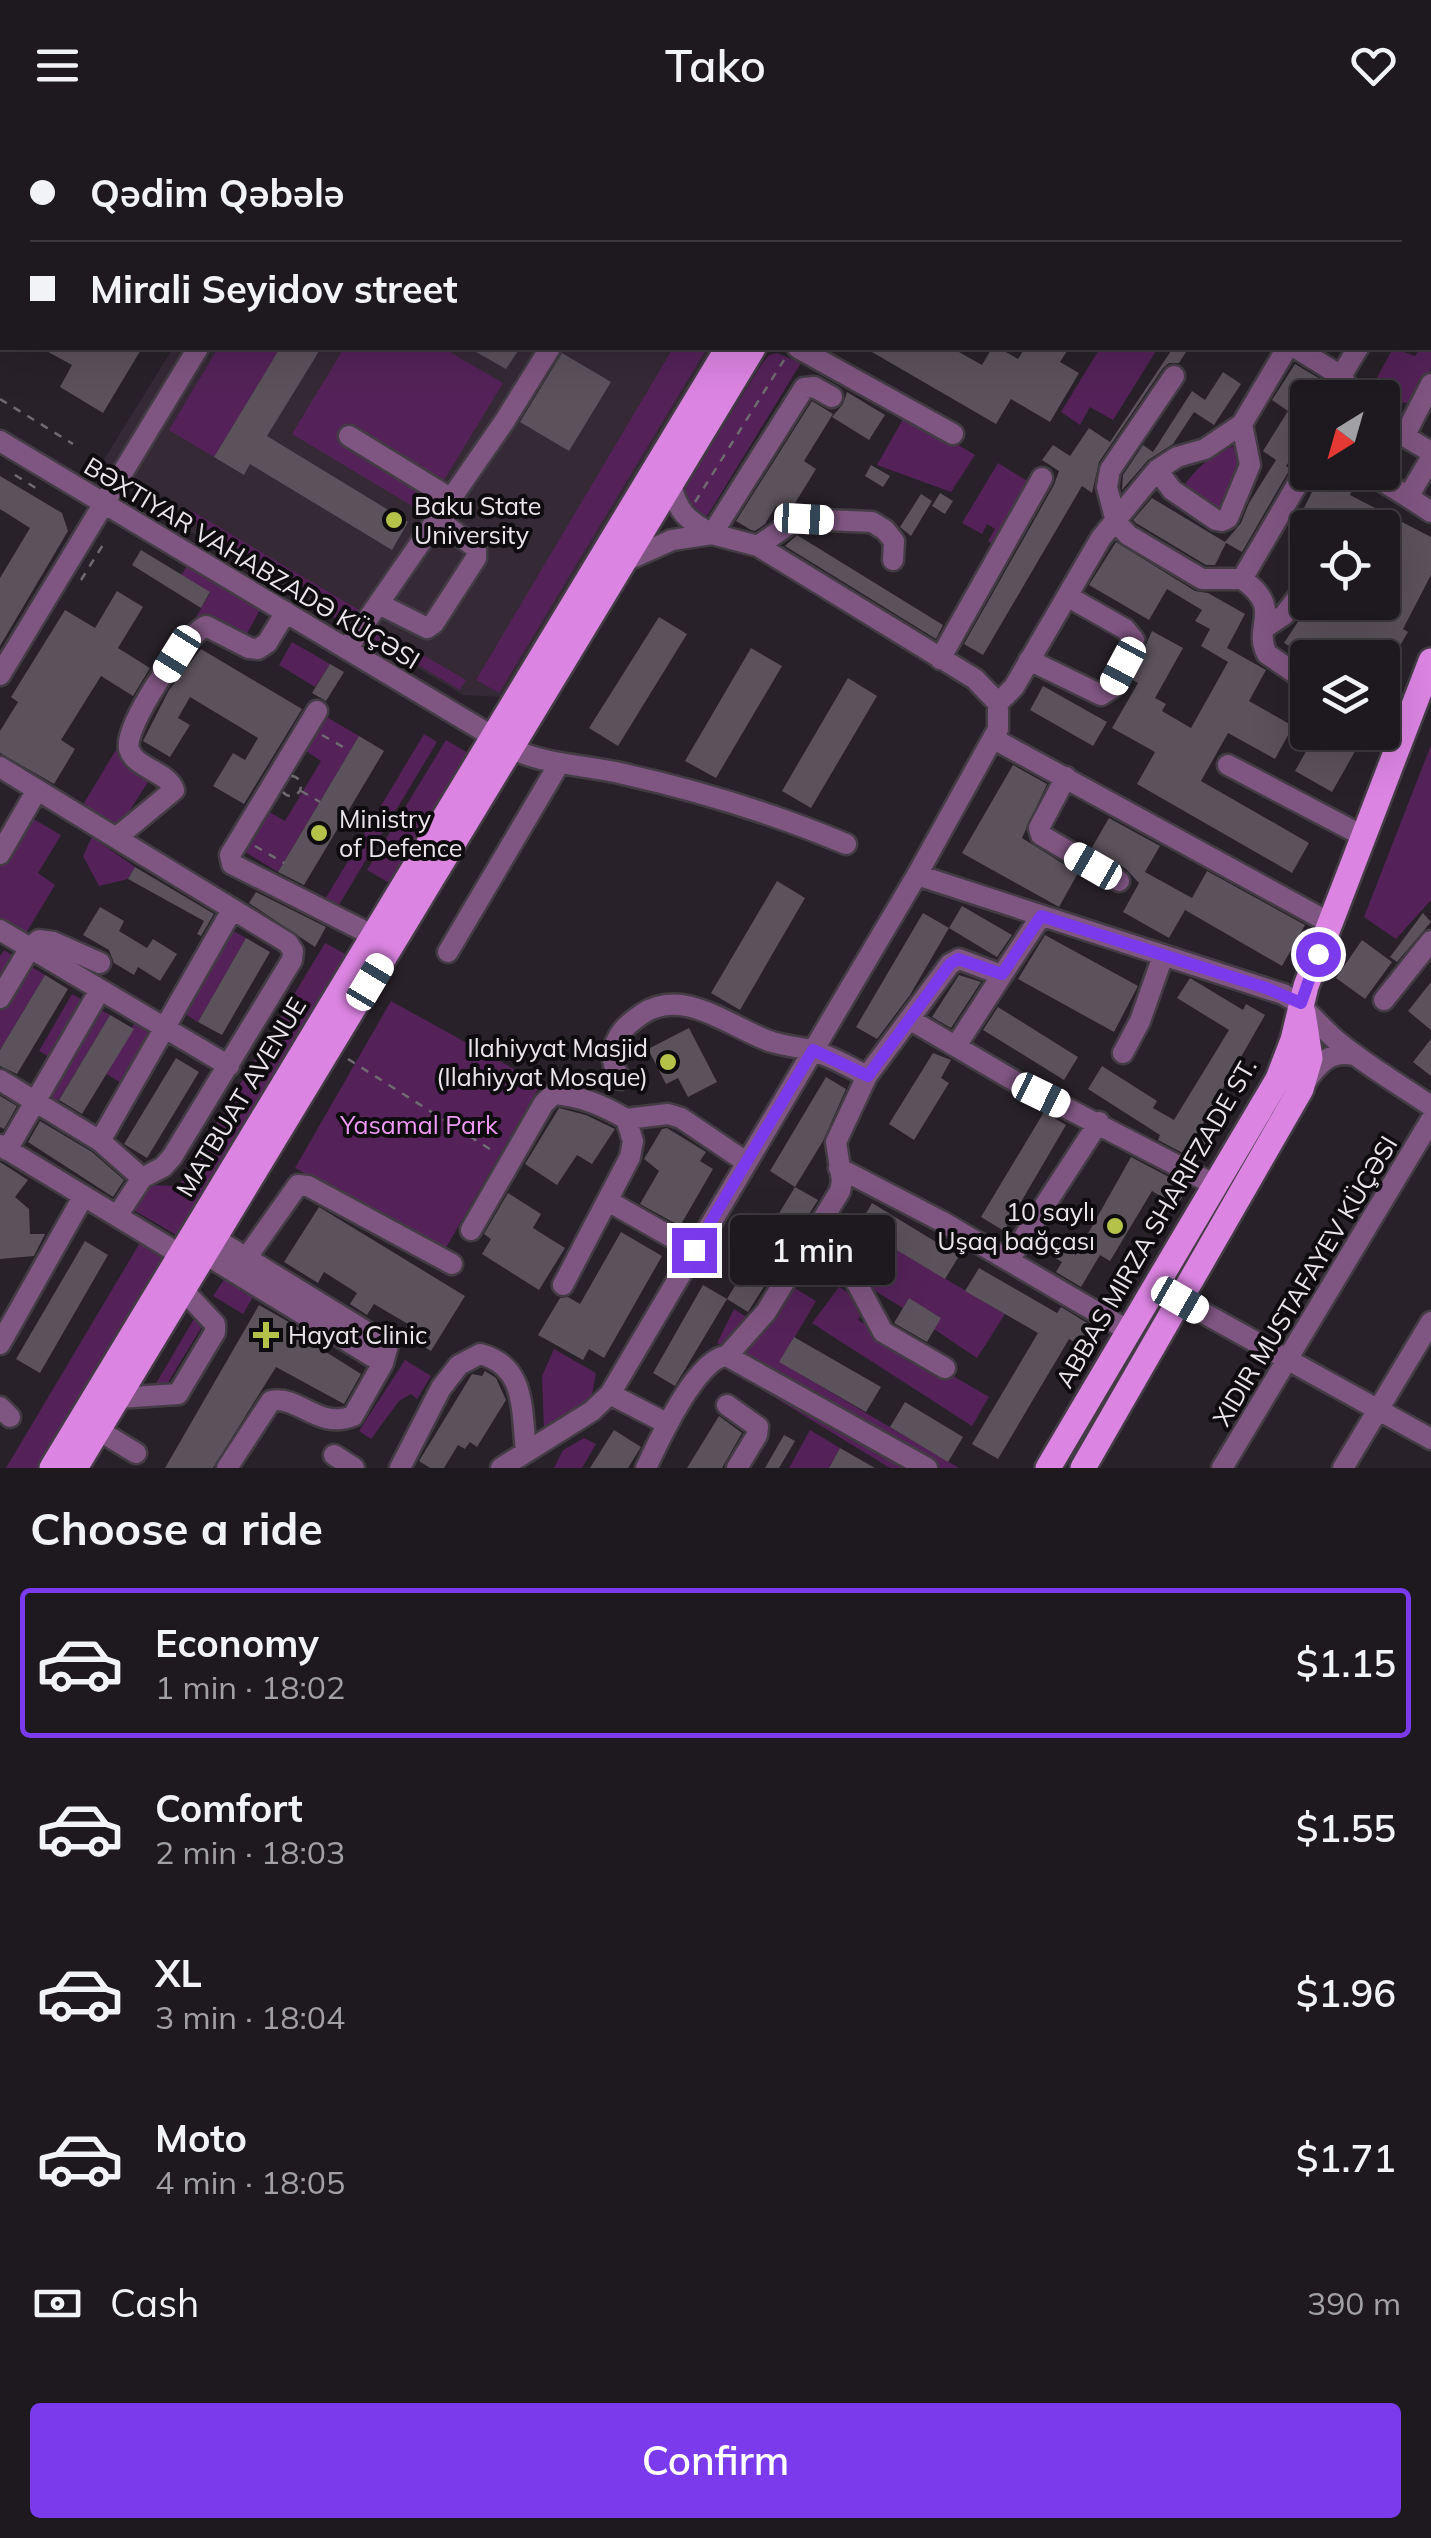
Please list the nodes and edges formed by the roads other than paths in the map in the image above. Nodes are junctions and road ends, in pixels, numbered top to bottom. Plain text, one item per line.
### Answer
1 (197, 350) edge
2 (549, 350) edge
3 (727, 350) edge
4 (752, 350) edge
5 (1286, 350) edge
6 (1299, 350) edge
7 (1357, 350) edge
8 (793, 351) edge
9 (1174, 376) dead end
10 (1341, 376) junction
11 (1344, 380) edge
12 (1431, 384) edge
13 (832, 397) dead end
14 (1242, 424) junction
15 (952, 434) dead end
16 (1400, 434) edge
17 (349, 436) dead end
18 (1404, 437) junction
19 (0, 441) edge
20 (1431, 455) edge
21 (1157, 470) junction
22 (1042, 478) dead end
23 (671, 483) junction
24 (1294, 490) edge
25 (1397, 490) edge
26 (1408, 497) junction
27 (450, 498) junction
28 (102, 503) junction
29 (1431, 512) edge
30 (436, 518) junction
31 (1116, 522) junction
32 (712, 534) junction
33 (758, 546) junction
34 (893, 560) dead end
35 (623, 562) junction
36 (1242, 579) junction
37 (1067, 596) junction
38 (379, 604) junction
39 (1290, 607) edge
40 (286, 612) junction
41 (1266, 627) junction
42 (347, 650) junction
43 (940, 659) junction
44 (1030, 660) junction
45 (1431, 661) edge
46 (3, 662) edge
47 (1290, 670) edge
48 (998, 703) junction
49 (317, 722) road end
50 (994, 739) junction
51 (500, 740) junction
52 (559, 764) junction
53 (1228, 765) dead end
54 (0, 767) edge
55 (1066, 777) junction
56 (38, 790) junction
57 (1363, 836) junction
58 (116, 838) junction
59 (846, 844) dead end
60 (0, 854) edge
61 (917, 875) junction
62 (1119, 881) dead end
63 (232, 910) junction
64 (1041, 916) junction
65 (1330, 923) junction
66 (0, 930) edge
67 (374, 936) junction
68 (1431, 941) edge
69 (30, 948) junction
70 (448, 952) dead end
71 (1163, 956) junction
72 (100, 963) dead end
73 (1002, 974) junction
74 (100, 990) junction
75 (0, 998) edge
76 (1384, 1000) dead end
77 (1301, 1003) junction
78 (909, 1019) junction
79 (164, 1028) junction
80 (956, 1046) junction
81 (813, 1050) junction
82 (1123, 1053) dead end
83 (1354, 1054) junction
84 (229, 1066) junction
85 (868, 1076) junction
86 (620, 1079) dead end
87 (0, 1080) edge
88 (1301, 1089) junction
89 (35, 1102) junction
90 (1431, 1106) edge
91 (626, 1118) junction
92 (1431, 1120) edge
93 (1099, 1122) junction
94 (100, 1141) junction
95 (4, 1148) edge
96 (746, 1162) junction
97 (839, 1168) junction
98 (142, 1178) junction
99 (1215, 1184) junction
100 (83, 1197) junction
101 (608, 1200) junction
102 (117, 1216) junction
103 (471, 1230) dead end
104 (812, 1239) junction
105 (200, 1249) junction
106 (694, 1250) junction
107 (247, 1257) junction
108 (1008, 1260) junction
109 (452, 1264) dead end
110 (564, 1285) dead end
111 (183, 1290) junction
112 (1180, 1300) junction
113 (1431, 1322) edge
114 (1127, 1330) junction
115 (0, 1344) edge
116 (727, 1356) junction
117 (1285, 1360) junction
118 (383, 1363) junction
119 (944, 1368) dead end
120 (610, 1394) junction
121 (118, 1398) junction
122 (727, 1405) dead end
123 (1378, 1409) junction
124 (668, 1424) junction
125 (98, 1430) junction
126 (1431, 1440) edge
127 (526, 1450) junction
128 (136, 1453) dead end
129 (334, 1455) dead end
130 (890, 1459) edge
131 (82, 1465) edge
132 (52, 1468) edge
133 (227, 1468) edge
134 (354, 1468) edge
135 (400, 1468) edge
136 (501, 1468) edge
137 (646, 1468) edge
138 (737, 1468) edge
139 (927, 1468) edge
140 (1048, 1468) edge
141 (1083, 1468) edge
142 (1222, 1468) edge
143 (1343, 1468) edge

1 - 28 street
2 - 27 street
3 - 51 main road, MATBUAT AVENUE
4 - 23 main road, MATBUAT AVENUE
5 - 14 street
6 - 10 street
7 - 10 street
8 - 15 street
9 - 31 street
10 - 11 street
12 - 18 street
13 - 32 street
14 - 21 street
14 - 21 street
16 - 18 street
17 - 27 street
18 - 20 street
19 - 28 street, BƏXTIYAR VAHABZADƏ KÜÇƏSI
20 - 26 street
21 - 31 street
22 - 43 street
23 - 32 street
23 - 35 main road, MATBUAT AVENUE
24 - 36 street
25 - 26 street
26 - 29 street
27 - 30 street
28 - 40 street, BƏXTIYAR VAHABZADƏ KÜÇƏSI
28 - 46 street
30 - 38 street
30 - 38 street
31 - 36 street
31 - 37 street
32 - 33 street
32 - 35 street
33 - 34 street
33 - 43 street
35 - 51 main road, MATBUAT AVENUE
36 - 41 street
37 - 44 street
37 - 44 street
38 - 42 street
39 - 41 street
40 - 42 street, BƏXTIYAR VAHABZADƏ KÜÇƏSI
40 - 58 street
41 - 47 street
42 - 51 street, BƏXTIYAR VAHABZADƏ KÜÇƏSI
43 - 48 street
44 - 48 street
45 - 57 main road, ABBAS MIRZA SHARIFZADE ST.
48 - 50 street
49 - 67 street
50 - 55 street
50 - 61 street
51 - 52 street, BƏXTIYAR VAHABZADƏ KÜÇƏSI
51 - 67 main road, MATBUAT AVENUE
51 - 105 main road, MATBUAT AVENUE
52 - 59 street, BƏXTIYAR VAHABZADƏ KÜÇƏSI
52 - 70 street
53 - 57 street
54 - 56 street
55 - 62 street
55 - 65 street
56 - 58 street
56 - 60 street
57 - 65 main road, ABBAS MIRZA SHARIFZADE ST.
58 - 63 street
61 - 64 street
61 - 81 street
63 - 79 street
63 - 84 street
64 - 71 street
64 - 73 street
65 - 77 main road, ABBAS MIRZA SHARIFZADE ST.
66 - 69 street
67 - 105 main road, MATBUAT AVENUE
68 - 76 street
69 - 72 street
69 - 74 street
69 - 75 street
71 - 77 street
71 - 82 street
73 - 78 street
73 - 80 street
74 - 79 street
74 - 89 street
77 - 83 street
77 - 88 main road, ABBAS MIRZA SHARIFZADE ST.
77 - 99 main road, ABBAS MIRZA SHARIFZADE ST.
78 - 80 street
78 - 85 street
79 - 84 street
79 - 94 street
80 - 93 street
81 - 85 street
81 - 86 street
81 - 96 street
83 - 88 street
83 - 90 street
84 - 98 street
85 - 97 street
87 - 89 street
88 - 112 main road, ABBAS MIRZA SHARIFZADE ST.
89 - 94 street
89 - 95 street
91 - 96 street
91 - 101 street
91 - 103 street
92 - 117 street
93 - 99 street
93 - 108 street
94 - 98 street
95 - 100 street
96 - 106 street
97 - 104 street
97 - 108 street
98 - 102 street
99 - 114 main road, ABBAS MIRZA SHARIFZADE ST.
100 - 102 street
100 - 115 street
101 - 106 street
101 - 110 street
102 - 105 street
104 - 116 street
104 - 119 street
105 - 107 street
105 - 111 main road, MATBUAT AVENUE
105 - 118 street
105 - 132 main road, MATBUAT AVENUE
106 - 120 street
107 - 109 street
107 - 118 street
108 - 114 street
111 - 121 main road, MATBUAT AVENUE
111 - 121 street
112 - 117 street
112 - 141 main road, ABBAS MIRZA SHARIFZADE ST.
113 - 123 street
114 - 140 main road, ABBAS MIRZA SHARIFZADE ST.
116 - 124 street
116 - 130 street
117 - 123 street
117 - 142 street
118 - 133 street
120 - 124 street
120 - 127 street
121 - 125 main road, MATBUAT AVENUE
122 - 138 street
123 - 126 street
123 - 143 street
124 - 137 street
125 - 128 street
125 - 131 main road, MATBUAT AVENUE
127 - 135 street
127 - 136 street
129 - 134 street
130 - 139 street

